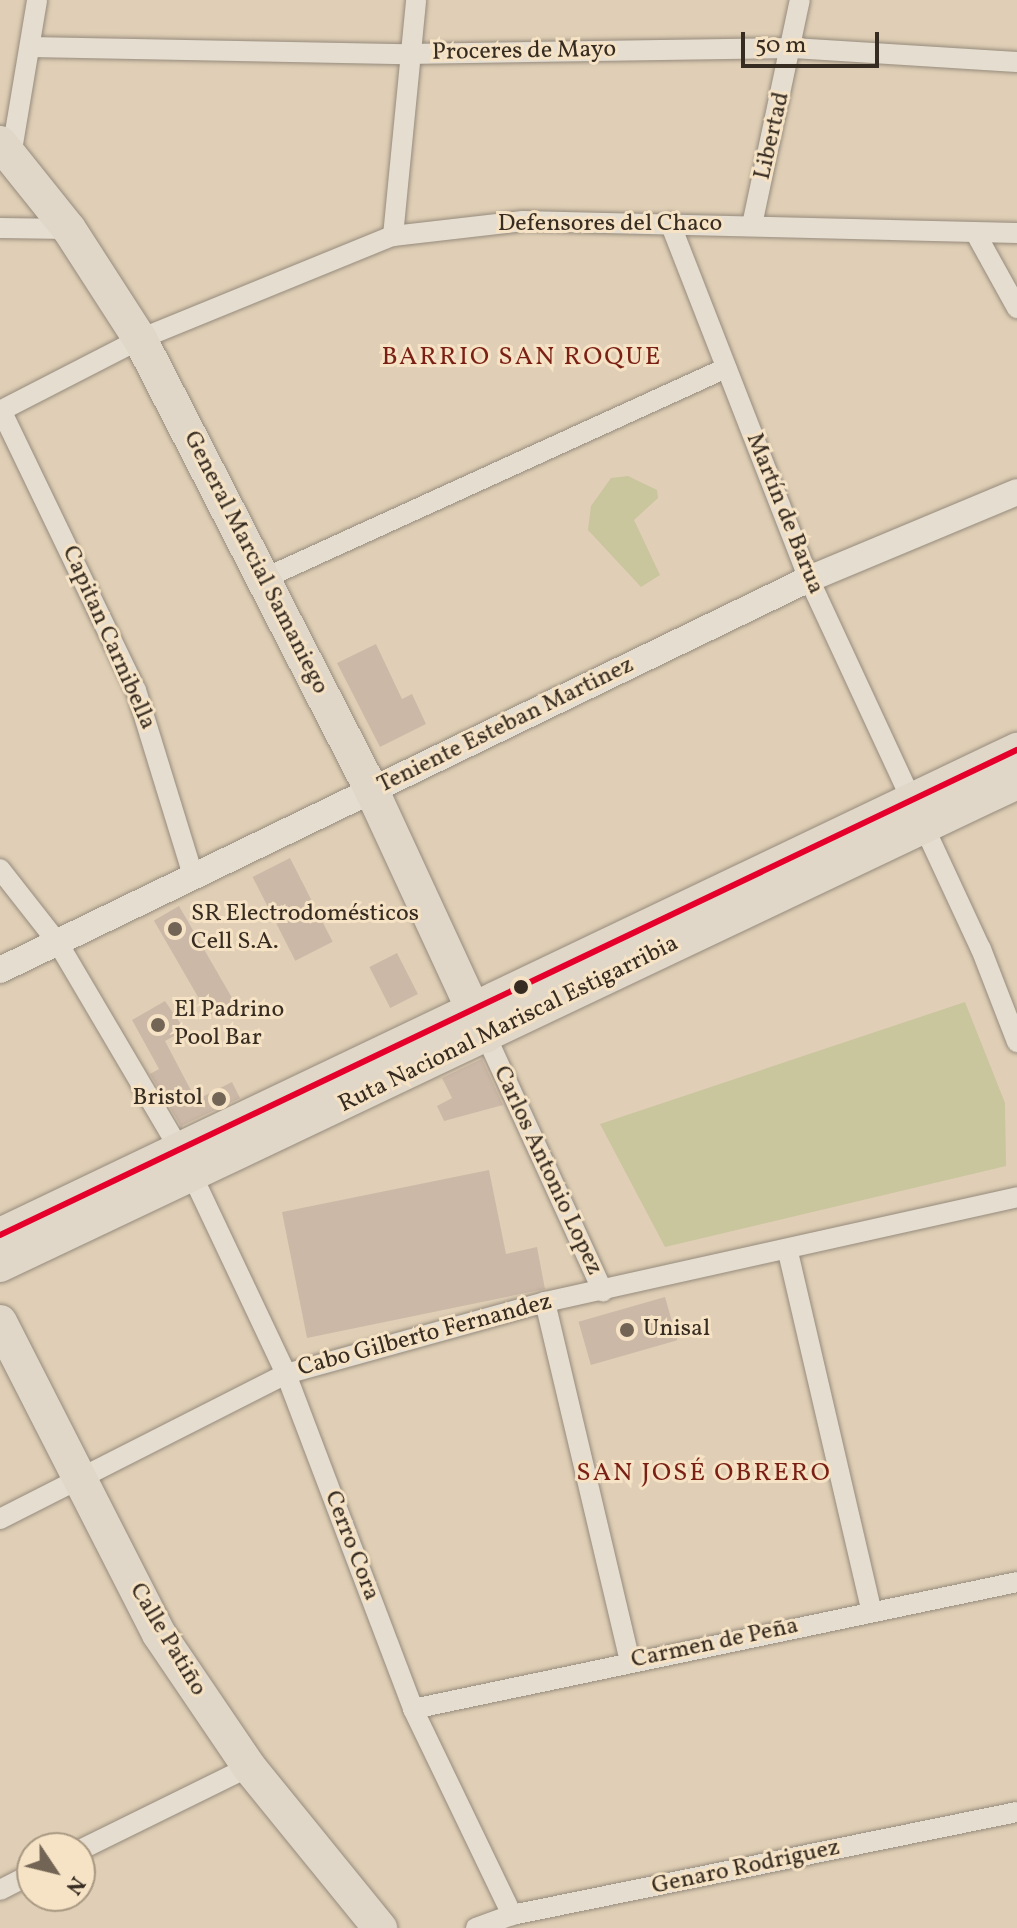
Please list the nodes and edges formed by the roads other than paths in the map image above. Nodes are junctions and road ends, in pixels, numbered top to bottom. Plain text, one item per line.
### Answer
1 (37, 0) edge
2 (416, 0) edge
3 (800, 0) edge
4 (30, 47) junction
5 (793, 48) junction
6 (407, 54) junction
7 (1017, 62) edge
8 (6, 149) edge
9 (670, 223) junction
10 (752, 225) junction
11 (0, 228) edge
12 (69, 229) junction
13 (1017, 233) edge
14 (976, 234) junction
15 (393, 236) junction
16 (1017, 308) edge
17 (140, 339) junction
18 (726, 368) junction
19 (0, 410) edge
20 (1017, 492) edge
21 (263, 579) junction
22 (809, 579) junction
23 (1017, 750) edge
24 (1017, 782) edge
25 (372, 791) junction
26 (917, 814) junction
27 (0, 869) edge
28 (193, 875) junction
29 (58, 943) junction
30 (0, 970) edge
31 (479, 1021) junction
32 (1017, 1042) edge
33 (187, 1164) junction
34 (1017, 1197) edge
35 (0, 1235) edge
36 (788, 1252) junction
37 (0, 1265) edge
38 (603, 1292) junction
39 (545, 1302) junction
40 (0, 1322) edge
41 (286, 1374) junction
42 (78, 1482) junction
43 (0, 1519) edge
44 (1017, 1582) edge
45 (871, 1610) junction
46 (630, 1662) junction
47 (413, 1709) junction
48 (249, 1767) junction
49 (1017, 1812) edge
50 (96, 1842) edge
51 (512, 1915) junction
52 (380, 1928) edge
53 (476, 1928) edge

1 - 4 street
2 - 6 street
3 - 5 street, Libertad
4 - 6 street, Proceres de Mayo
4 - 8 street
5 - 6 street, Proceres de Mayo
5 - 7 street, Proceres de Mayo
5 - 10 street, Libertad
6 - 15 street
8 - 12 main road, General Marcial Samaniego
9 - 10 street, Defensores del Chaco
9 - 15 street, Defensores del Chaco
9 - 18 street, Martín de Barua
10 - 14 street, Defensores del Chaco
11 - 12 street
12 - 17 main road, General Marcial Samaniego
13 - 14 street, Defensores del Chaco
14 - 16 street
15 - 17 street, Defensores del Chaco
17 - 19 street, Defensores del Chaco
17 - 21 main road, General Marcial Samaniego
18 - 21 street
18 - 22 street, Martín de Barua
19 - 28 street, Capitan Carnibella
20 - 22 street, Teniente Esteban Martinez
21 - 25 main road, General Marcial Samaniego
22 - 25 street, Teniente Esteban Martinez
22 - 26 street, Martín de Barua
23 - 26 main road, Ruta Nacional Mariscal Estigarribia
24 - 26 main road, Ruta Nacional Mariscal Estigarribia
25 - 28 street, Teniente Esteban Martinez
25 - 31 main road, General Marcial Samaniego
26 - 31 main road, Ruta Nacional Mariscal Estigarribia
26 - 32 street, Martín de Barua
27 - 29 street, Cerro Cora
28 - 29 street, Teniente Esteban Martinez
29 - 30 street, Teniente Esteban Martinez
29 - 33 street, Cerro Cora
31 - 33 main road, Ruta Nacional Mariscal Estigarribia
31 - 38 street, Carlos Antonio Lopez
33 - 35 main road, Ruta Nacional Mariscal Estigarribia
33 - 37 main road, Ruta Nacional Mariscal Estigarribia
33 - 41 street, Cerro Cora
34 - 36 street, Cabo Gilberto Fernandez
36 - 38 street, Cabo Gilberto Fernandez
36 - 45 street
38 - 39 street, Cabo Gilberto Fernandez
39 - 41 street, Cabo Gilberto Fernandez
39 - 46 street
40 - 42 main road, Calle Patiño
41 - 42 street, Cabo Gilberto Fernandez
41 - 47 street, Cerro Cora
42 - 43 street, Cabo Gilberto Fernandez
42 - 48 main road, Calle Patiño
44 - 45 street, Carmen de Peña
45 - 46 street, Carmen de Peña
46 - 47 street, Carmen de Peña
47 - 51 street, Cerro Cora
48 - 50 street
48 - 52 main road, Calle Patiño
49 - 51 street, Genaro Rodriguez
51 - 53 street, Genaro Rodriguez

